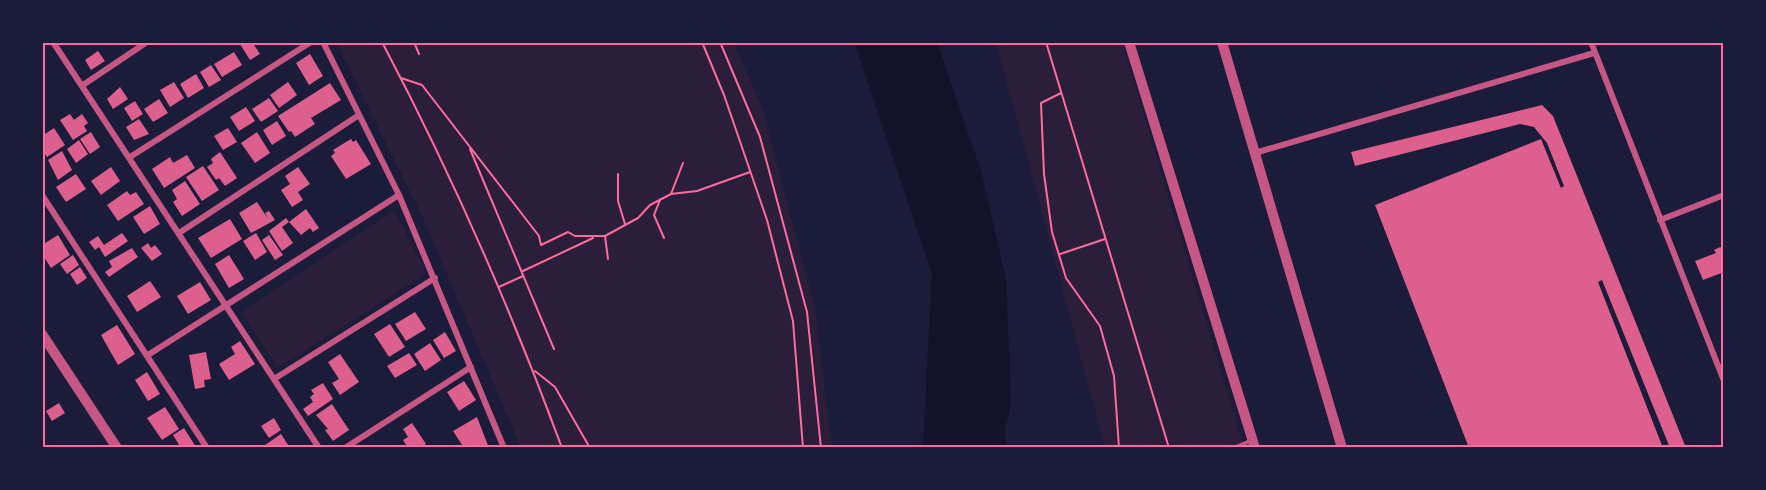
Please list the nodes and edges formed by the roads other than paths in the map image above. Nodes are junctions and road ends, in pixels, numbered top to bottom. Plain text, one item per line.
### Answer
1 (53, 42) edge
2 (147, 42) edge
3 (311, 42) edge
4 (323, 42) edge
5 (1129, 42) edge
6 (1222, 42) edge
7 (1591, 42) edge
8 (1594, 53) junction
9 (83, 85) junction
10 (359, 115) junction
11 (1255, 153) junction
12 (130, 157) junction
13 (42, 195) edge
14 (399, 195) junction
15 (1724, 195) edge
16 (1660, 220) junction
17 (179, 233) junction
18 (435, 278) junction
19 (227, 306) junction
20 (42, 334) edge
21 (148, 355) junction
22 (471, 367) junction
23 (274, 379) junction
24 (1724, 381) edge
25 (1254, 444) edge
26 (117, 448) edge
27 (207, 448) edge
28 (319, 448) edge
29 (345, 448) edge
30 (504, 448) edge
31 (1234, 448) edge
32 (1342, 448) edge

1 - 9 street
2 - 9 street
3 - 12 street
4 - 10 street
5 - 25 street
6 - 11 street
7 - 8 street
8 - 11 street
8 - 16 street
9 - 12 street
10 - 14 street
10 - 17 street
11 - 32 street
12 - 17 street
13 - 21 street
14 - 18 street
14 - 19 street
15 - 16 street
16 - 24 street
17 - 19 street
18 - 22 street
18 - 23 street
19 - 21 street
19 - 23 street
20 - 26 street
21 - 27 street
22 - 29 street
22 - 30 street
23 - 28 street
25 - 31 lane

